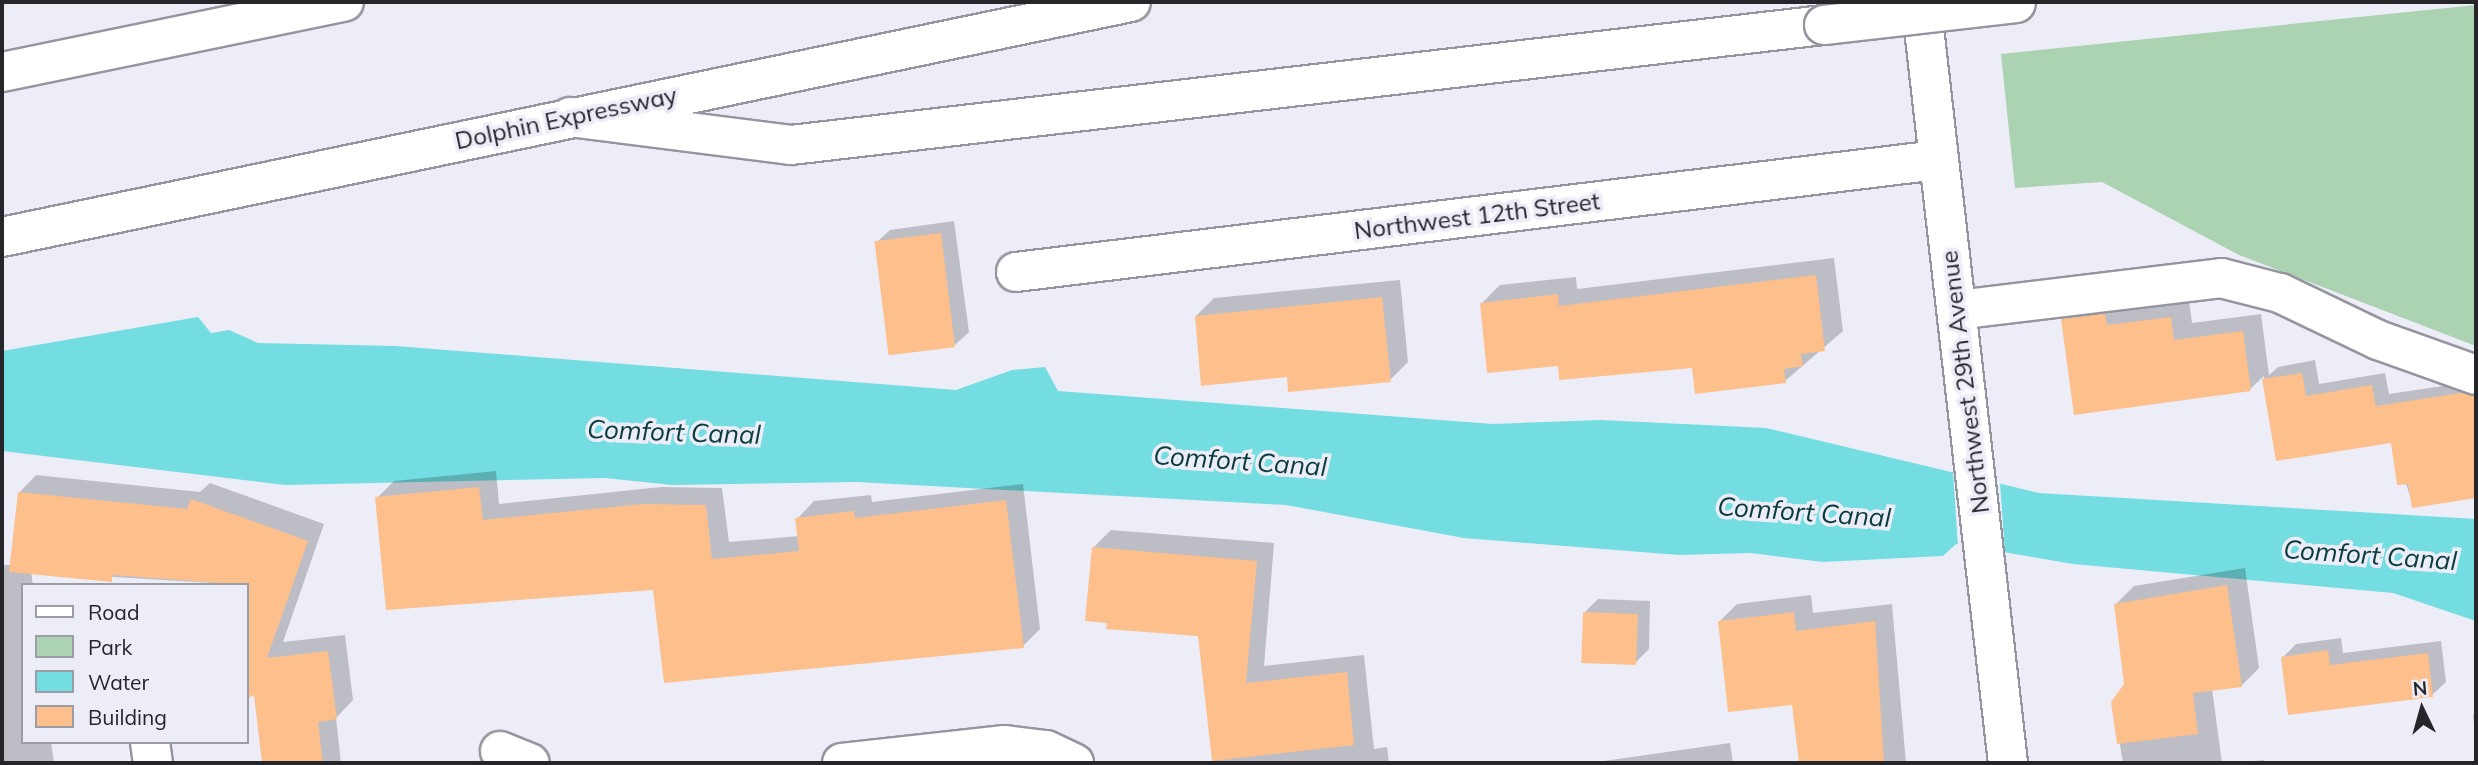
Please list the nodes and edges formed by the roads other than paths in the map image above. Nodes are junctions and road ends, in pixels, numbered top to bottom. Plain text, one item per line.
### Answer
1 (344, 2) edge
2 (1131, 2) edge
3 (1921, 2) edge
4 (2020, 2) edge
5 (2, 72) edge
6 (570, 117) junction
7 (1938, 160) junction
8 (2, 237) edge
9 (1016, 272) dead end
10 (1957, 310) junction
11 (2476, 375) edge
12 (150, 744) edge
13 (153, 763) edge
14 (842, 763) edge
15 (1074, 763) edge
16 (2008, 763) edge

1 - 5 main road
2 - 6 main road, Dolphin Expressway
3 - 7 main road, Northwest 29th Avenue
4 - 6 main road, bridge
6 - 8 main road, Dolphin Expressway
7 - 9 main road, Northwest 12th Street
7 - 10 main road, Northwest 29th Avenue
10 - 11 main road
10 - 16 main road, Northwest 29th Avenue
12 - 13 main road
14 - 15 main road

